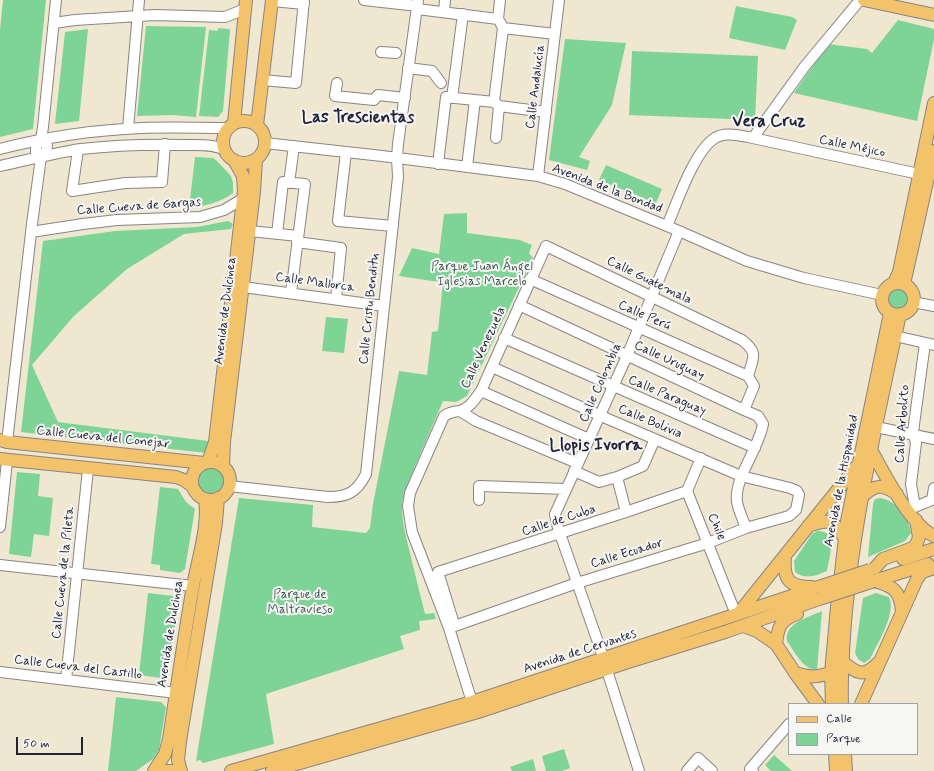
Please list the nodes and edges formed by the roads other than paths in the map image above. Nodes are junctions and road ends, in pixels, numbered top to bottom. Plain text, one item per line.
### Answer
1 (56, 0) edge
2 (139, 0) edge
3 (364, 0) edge
4 (445, 0) edge
5 (500, 0) edge
6 (559, 0) edge
7 (860, 0) edge
8 (864, 0) edge
9 (272, 1) edge
10 (379, 1) edge
11 (304, 2) edge
12 (245, 5) edge
13 (418, 5) edge
14 (444, 12) junction
15 (463, 14) junction
16 (934, 15) edge
17 (138, 16) junction
18 (225, 17) junction
19 (54, 23) junction
20 (501, 23) junction
21 (243, 26) junction
22 (555, 34) junction
23 (381, 52) dead end
24 (396, 53) dead end
25 (408, 68) junction
26 (262, 80) junction
27 (337, 83) dead end
28 (442, 83) dead end
29 (405, 98) junction
30 (452, 98) junction
31 (475, 100) junction
32 (934, 103) edge
33 (497, 104) junction
34 (546, 112) junction
35 (257, 125) junction
36 (231, 126) junction
37 (128, 128) junction
38 (496, 138) dead end
39 (753, 138) junction
40 (41, 140) junction
41 (265, 143) junction
42 (165, 144) junction
43 (294, 146) junction
44 (0, 149) edge
45 (78, 150) junction
46 (225, 150) junction
47 (934, 151) edge
48 (346, 152) junction
49 (41, 157) junction
50 (397, 158) junction
51 (234, 160) junction
52 (256, 160) junction
53 (438, 164) junction
54 (0, 166) edge
55 (467, 167) junction
56 (920, 174) junction
57 (538, 176) junction
58 (289, 183) junction
59 (244, 198) junction
60 (224, 210) junction
61 (241, 220) junction
62 (393, 226) junction
63 (667, 226) junction
64 (250, 231) junction
65 (679, 231) junction
66 (31, 232) junction
67 (276, 234) junction
68 (298, 239) junction
69 (546, 246) joint
70 (530, 279) junction
71 (899, 283) junction
72 (243, 287) junction
73 (291, 293) junction
74 (882, 295) junction
75 (653, 297) junction
76 (336, 299) junction
77 (913, 302) junction
78 (519, 305) junction
79 (384, 306) junction
80 (934, 306) edge
81 (895, 314) junction
82 (639, 328) junction
83 (895, 336) junction
84 (504, 338) junction
85 (929, 344) edge
86 (627, 356) junction
87 (492, 367) junction
88 (748, 376) junction
89 (613, 386) junction
90 (480, 390) junction
91 (744, 410) junction
92 (460, 411) junction
93 (600, 415) junction
94 (876, 427) junction
95 (914, 435) junction
96 (589, 439) junction
97 (655, 439) junction
98 (934, 439) edge
99 (4, 441) edge
100 (755, 448) junction
101 (871, 450) junction
102 (701, 458) junction
103 (3, 460) edge
104 (206, 462) junction
105 (858, 464) junction
106 (223, 466) junction
107 (576, 467) junction
108 (88, 469) junction
109 (741, 476) junction
110 (616, 477) junction
111 (192, 486) junction
112 (229, 486) junction
113 (934, 488) edge
114 (566, 489) junction
115 (687, 491) junction
116 (897, 494) junction
117 (799, 495) joint
118 (862, 497) junction
119 (218, 498) junction
120 (205, 499) junction
121 (479, 500) dead end
122 (933, 500) edge
123 (911, 508) junction
124 (626, 512) junction
125 (916, 520) junction
126 (807, 526) junction
127 (0, 527) edge
128 (746, 528) junction
129 (560, 534) junction
130 (934, 536) edge
131 (845, 540) junction
132 (708, 543) junction
133 (934, 549) edge
134 (785, 556) junction
135 (934, 563) edge
136 (0, 565) edge
137 (934, 568) edge
138 (78, 572) junction
139 (873, 573) junction
140 (577, 583) junction
141 (193, 586) junction
142 (816, 596) junction
143 (736, 610) junction
144 (902, 610) junction
145 (452, 626) junction
146 (742, 626) junction
147 (776, 644) junction
148 (881, 660) junction
149 (842, 661) junction
150 (605, 664) junction
151 (0, 672) edge
152 (831, 672) junction
153 (795, 673) junction
154 (66, 680) junction
155 (176, 693) junction
156 (472, 702) junction
157 (813, 702) edge
158 (832, 703) edge
159 (842, 703) edge
160 (861, 703) edge
161 (788, 725) edge
162 (835, 755) edge
163 (845, 755) edge
164 (154, 771) edge
165 (158, 771) edge
166 (173, 771) edge
167 (182, 771) edge
168 (231, 771) edge
169 (272, 771) edge
170 (639, 771) edge
171 (687, 771) edge
172 (712, 771) edge
173 (753, 771) edge
174 (836, 771) edge
175 (846, 771) edge

1 - 19 street
2 - 17 street
3 - 10 street
4 - 14 street
5 - 20 street
6 - 22 street, Calle Andalucía
7 - 39 street
8 - 16 main road
9 - 11 street
9 - 26 main road
10 - 13 street
11 - 26 street
12 - 18 street
12 - 21 main road
13 - 14 street
13 - 25 street, Calle Cristu Benditu
14 - 15 street
15 - 20 street
15 - 30 street
17 - 18 street
17 - 19 street
17 - 37 street
18 - 21 street
19 - 40 street
20 - 22 street
20 - 33 street
21 - 36 main road
22 - 34 street, Calle Andalucía
23 - 24 street
25 - 28 street
25 - 29 street, Calle Cristu Benditu
26 - 35 main road
27 - 29 street
29 - 50 street, Calle Cristu Benditu
30 - 31 street
30 - 53 street
31 - 33 street
31 - 55 street
32 - 56 main road
33 - 34 street
33 - 38 street
34 - 57 street, Calle Andalucía
35 - 36 main road
35 - 41 main road
36 - 37 street
36 - 46 main road
37 - 40 street
39 - 56 street, Calle Méjico
39 - 63 street, Calle Méjico
40 - 44 street
40 - 49 street
41 - 43 street, Avenida de la Bondad
41 - 52 main road
42 - 45 street
42 - 45 street
42 - 46 street
43 - 48 street, Avenida de la Bondad
43 - 58 street
45 - 49 street
46 - 51 main road
47 - 71 main road
48 - 50 street, Avenida de la Bondad
48 - 62 street
49 - 54 street
49 - 66 street
50 - 53 street, Avenida de la Bondad
50 - 62 street, Calle Cristu Benditu
51 - 52 main road
51 - 59 main road, Avenida de Dulcinea
52 - 64 main road, Avenida de Dulcinea
53 - 55 street, Avenida de la Bondad
55 - 57 street, Avenida de la Bondad
56 - 71 main road
57 - 63 street, Avenida de la Bondad
58 - 67 street
58 - 68 street
59 - 60 street, Calle Cueva de Gargas
59 - 61 main road, Avenida de Dulcinea
60 - 61 street
60 - 66 street, Calle Cueva de Gargas
61 - 104 main road, Avenida de Dulcinea
62 - 79 street, Calle Cristu Benditu
63 - 65 street, Avenida de la Bondad
64 - 67 street
64 - 72 main road, Avenida de Dulcinea
65 - 74 street, Avenida de la Bondad
65 - 75 street, Calle Colombia
66 - 99 street
67 - 68 street
68 - 73 street
68 - 76 street
69 - 70 street, Calle Venezuela
69 - 75 street, Calle Guatemala
70 - 78 street, Calle Venezuela
70 - 82 street, Calle Perú
71 - 74 main road
71 - 77 main road
72 - 73 street, Calle Mallorca
72 - 106 main road, Avenida de Dulcinea
73 - 76 street, Calle Mallorca
74 - 81 main road
75 - 82 street, Calle Colombia
75 - 88 street, Calle Guatemala
76 - 79 street, Calle Mallorca
77 - 80 street
77 - 81 main road
78 - 84 street, Calle Venezuela
78 - 86 street, Calle Uruguay
79 - 112 street, Calle Cristu Benditu
81 - 83 main road, Avenida de la Hispanidad
81 - 105 main road, Avenida de la Hispanidad
82 - 86 street, Calle Colombia
82 - 88 street, Calle Perú
83 - 85 street
83 - 94 main road, Avenida de la Hispanidad
84 - 87 street, Calle Venezuela
84 - 89 street, Calle Paraguay
85 - 95 street, Calle Arbolito
86 - 89 street, Calle Colombia
86 - 91 street, Calle Uruguay
87 - 90 street, Calle Venezuela
87 - 93 street, Calle Bolivia
88 - 91 street
89 - 93 street, Calle Colombia
89 - 100 street, Calle Paraguay
90 - 92 street, Calle Venezuela
90 - 96 street
91 - 100 street, Calle Uruguay
92 - 107 street
92 - 145 street, Calle Venezuela
93 - 96 street, Calle Colombia
93 - 97 street, Calle Bolivia
94 - 95 street
94 - 101 main road, Avenida de la Hispanidad
95 - 98 street
95 - 123 street, Calle Arbolito
96 - 107 street, Calle Colombia
97 - 102 street, Calle Bolivia
97 - 110 street
99 - 103 main road
99 - 104 main road, Calle Cueva del Conejar
100 - 109 street
101 - 116 main road
101 - 118 main road, Avenida de la Hispanidad
102 - 109 street, Calle Bolivia
102 - 115 street
103 - 108 main road
103 - 127 street
104 - 106 main road
104 - 111 main road
105 - 126 main road
105 - 131 main road, Avenida de la Hispanidad
106 - 112 main road
107 - 110 street
107 - 114 street, Calle Colombia
108 - 111 main road
108 - 138 street, Calle Cueva de la Pileta
109 - 117 street, Calle Bolivia
109 - 128 street
110 - 124 street
111 - 120 main road
112 - 119 main road
113 - 122 street
114 - 121 street
114 - 129 street, Calle Colombia
115 - 124 street, Calle de Cuba
115 - 132 street, Chile
116 - 118 main road
116 - 123 main road
117 - 128 street, Calle Ecuador
118 - 149 main road, Avenida de la Hispanidad
119 - 120 main road
119 - 167 main road, Avenida de Dulcinea
120 - 141 main road, Avenida de Dulcinea
122 - 123 street
123 - 125 main road
124 - 129 street, Calle de Cuba
125 - 130 main road
125 - 139 main road
126 - 131 main road
126 - 134 main road
128 - 132 street, Calle Ecuador
129 - 140 street, Calle Colombia
129 - 145 street, Calle de Cuba
131 - 152 main road, Avenida de la Hispanidad
132 - 140 street, Calle Ecuador
132 - 143 street, Chile
133 - 139 main road, Avenida de Cervantes
134 - 142 main road
134 - 143 main road
135 - 139 main road, Avenida de Cervantes
136 - 138 street
137 - 144 main road
138 - 141 street
138 - 154 street, Calle Cueva de la Pileta
139 - 142 main road, Avenida de Cervantes, bridge
139 - 144 main road
140 - 145 street, Calle Ecuador
140 - 150 street, Calle Colombia
141 - 155 main road, Avenida de Dulcinea
142 - 143 main road, Avenida de Cervantes
142 - 146 main road, Avenida de Cervantes
142 - 147 main road
143 - 150 main road, Avenida de Cervantes
144 - 148 main road
145 - 156 street, Calle Venezuela
146 - 147 main road
146 - 150 main road, Avenida de Cervantes
147 - 153 main road
148 - 149 main road
148 - 160 main road
149 - 159 main road, Avenida de la Hispanidad
150 - 156 main road, Avenida de Cervantes
150 - 169 main road, Avenida de Cervantes
150 - 170 street, Calle Colombia
151 - 154 street, Calle Cueva del Castillo
152 - 153 main road
152 - 158 main road, Avenida de la Hispanidad
153 - 157 main road
154 - 155 street, Calle Cueva del Castillo
155 - 164 main road, Avenida de Dulcinea
156 - 168 main road, Avenida de Cervantes
161 - 173 street
162 - 174 main road
163 - 175 main road
165 - 166 main road
171 - 172 street

